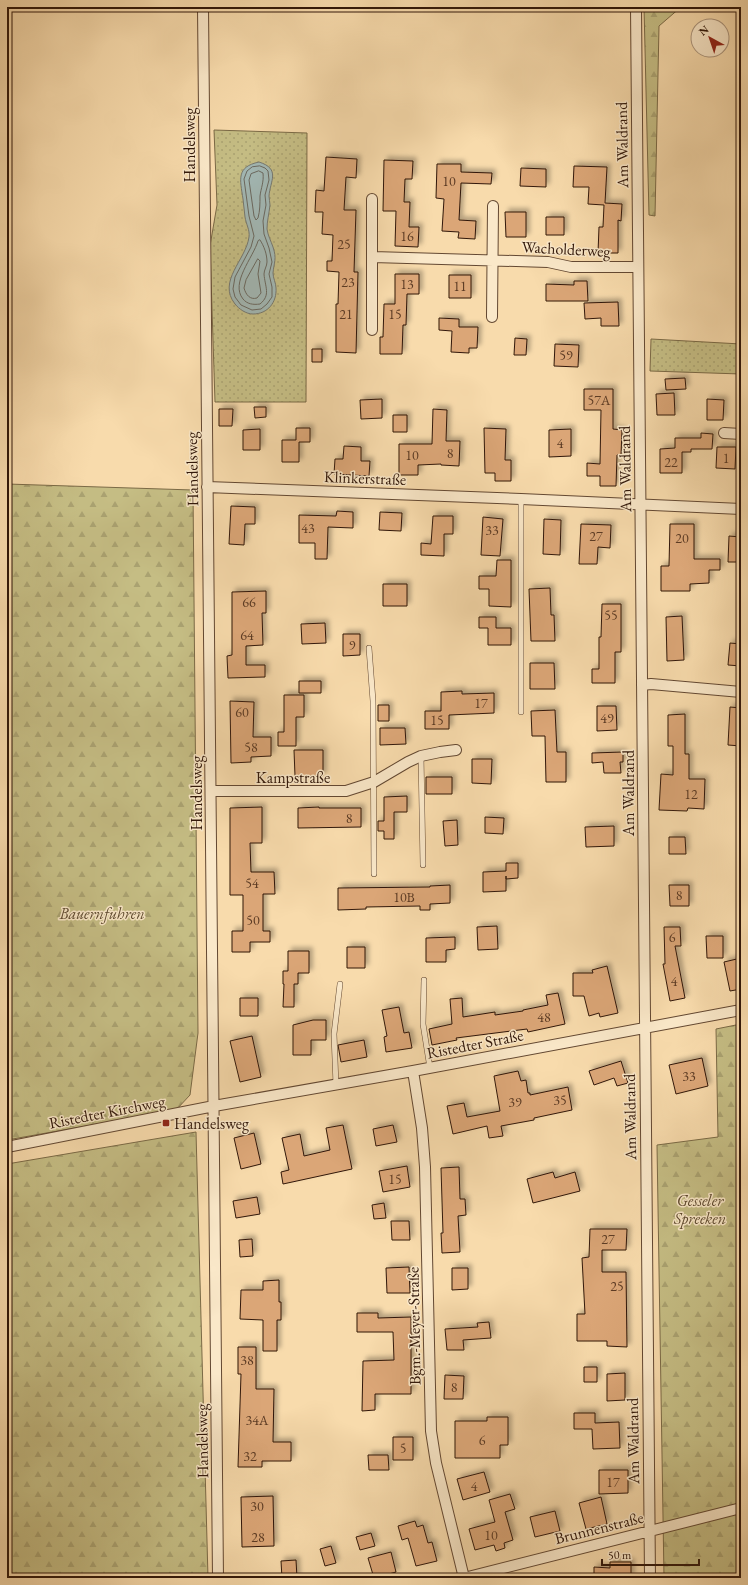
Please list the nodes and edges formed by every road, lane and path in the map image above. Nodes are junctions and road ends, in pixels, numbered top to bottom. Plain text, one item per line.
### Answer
1 (203, 7) edge
2 (636, 7) edge
3 (372, 199) dead end
4 (493, 206) dead end
5 (373, 257) junction
6 (493, 260) junction
7 (638, 267) junction
8 (492, 316) dead end
9 (372, 330) dead end
10 (724, 433) dead end
11 (741, 434) edge
12 (208, 487) junction
13 (521, 499) junction
14 (640, 505) junction
15 (741, 509) edge
16 (369, 648) dead end
17 (642, 685) junction
18 (741, 692) edge
19 (521, 712) dead end
20 (456, 750) dead end
21 (421, 756) junction
22 (374, 782) junction
23 (211, 791) junction
24 (423, 865) dead end
25 (374, 874) dead end
26 (424, 980) dead end
27 (340, 984) dead end
28 (741, 1010) edge
29 (645, 1028) junction
30 (430, 1068) junction
31 (413, 1071) junction
32 (336, 1085) junction
33 (214, 1106) junction
34 (7, 1147) edge
35 (741, 1508) edge
36 (649, 1531) junction
37 (218, 1578) edge
38 (464, 1578) edge
39 (650, 1578) edge

1 - 12 street, Handelsweg
2 - 7 street, Am Waldrand
3 - 5 street
4 - 6 street
5 - 6 street, Wacholderweg
5 - 9 street
6 - 7 street, Wacholderweg
6 - 8 street
7 - 14 street, Am Waldrand
10 - 11 street
12 - 13 street, Klinkerstraße
12 - 23 street, Handelsweg
13 - 14 street, Klinkerstraße
13 - 19 lane
14 - 15 street, Klinkerstraße
14 - 17 street, Am Waldrand
16 - 22 lane
17 - 18 street
17 - 29 street, Am Waldrand
20 - 21 street, Kampstraße
21 - 22 street, Kampstraße
21 - 24 lane
22 - 23 street, Kampstraße
22 - 25 lane
23 - 33 street, Handelsweg
26 - 30 lane
27 - 32 lane
28 - 29 street, Ristedter Straße
29 - 30 street, Ristedter Straße
29 - 36 street, Am Waldrand
30 - 31 street, Ristedter Straße
31 - 32 street, Ristedter Straße
31 - 38 street, Bgm.-Meyer-Straße
32 - 33 street, Ristedter Straße
33 - 34 street, Ristedter Kirchweg
33 - 37 street, Handelsweg
35 - 36 street, Brunnenstraße
36 - 38 street, Brunnenstraße
36 - 39 street, Am Waldrand

